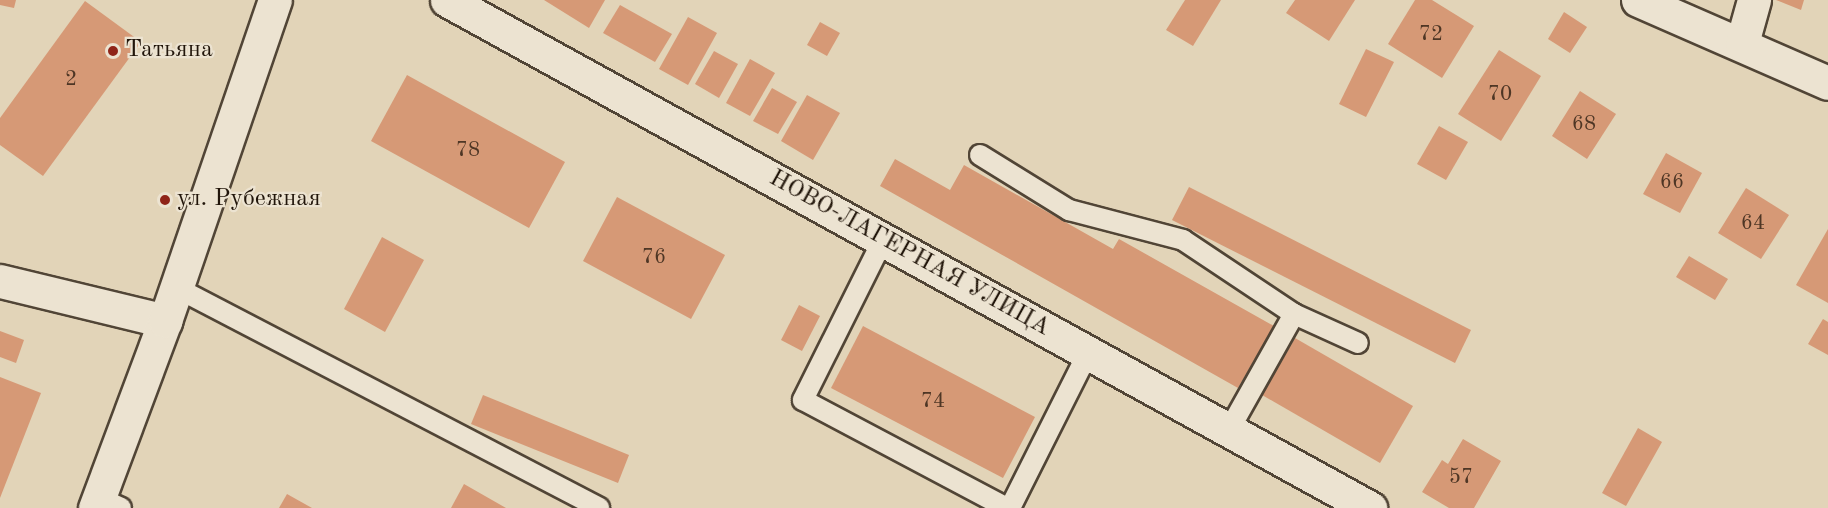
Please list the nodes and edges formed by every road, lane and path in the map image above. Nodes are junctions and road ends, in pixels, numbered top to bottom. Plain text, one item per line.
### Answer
1 (275, 0) edge
2 (447, 0) edge
3 (1638, 0) edge
4 (1754, 0) edge
5 (1742, 43) junction
6 (1828, 83) edge
7 (980, 155) dead end
8 (883, 240) junction
9 (0, 280) edge
10 (177, 288) junction
11 (1294, 314) junction
12 (165, 321) junction
13 (1358, 343) dead end
14 (1088, 353) junction
15 (1229, 430) junction
16 (105, 505) edge
17 (599, 508) edge
18 (1009, 508) edge
19 (1370, 508) edge

1 - 10 street
2 - 8 street, НОВО-ЛАГЕРНАЯ УЛИЦА
3 - 5 street
4 - 5 street
5 - 6 street
7 - 11 lane
8 - 14 street, НОВО-ЛАГЕРНАЯ УЛИЦА
8 - 18 lane
9 - 12 street
10 - 12 street
10 - 17 lane
11 - 13 lane
11 - 15 lane
12 - 16 street
14 - 15 street, НОВО-ЛАГЕРНАЯ УЛИЦА
14 - 18 lane
15 - 19 street, НОВО-ЛАГЕРНАЯ УЛИЦА

